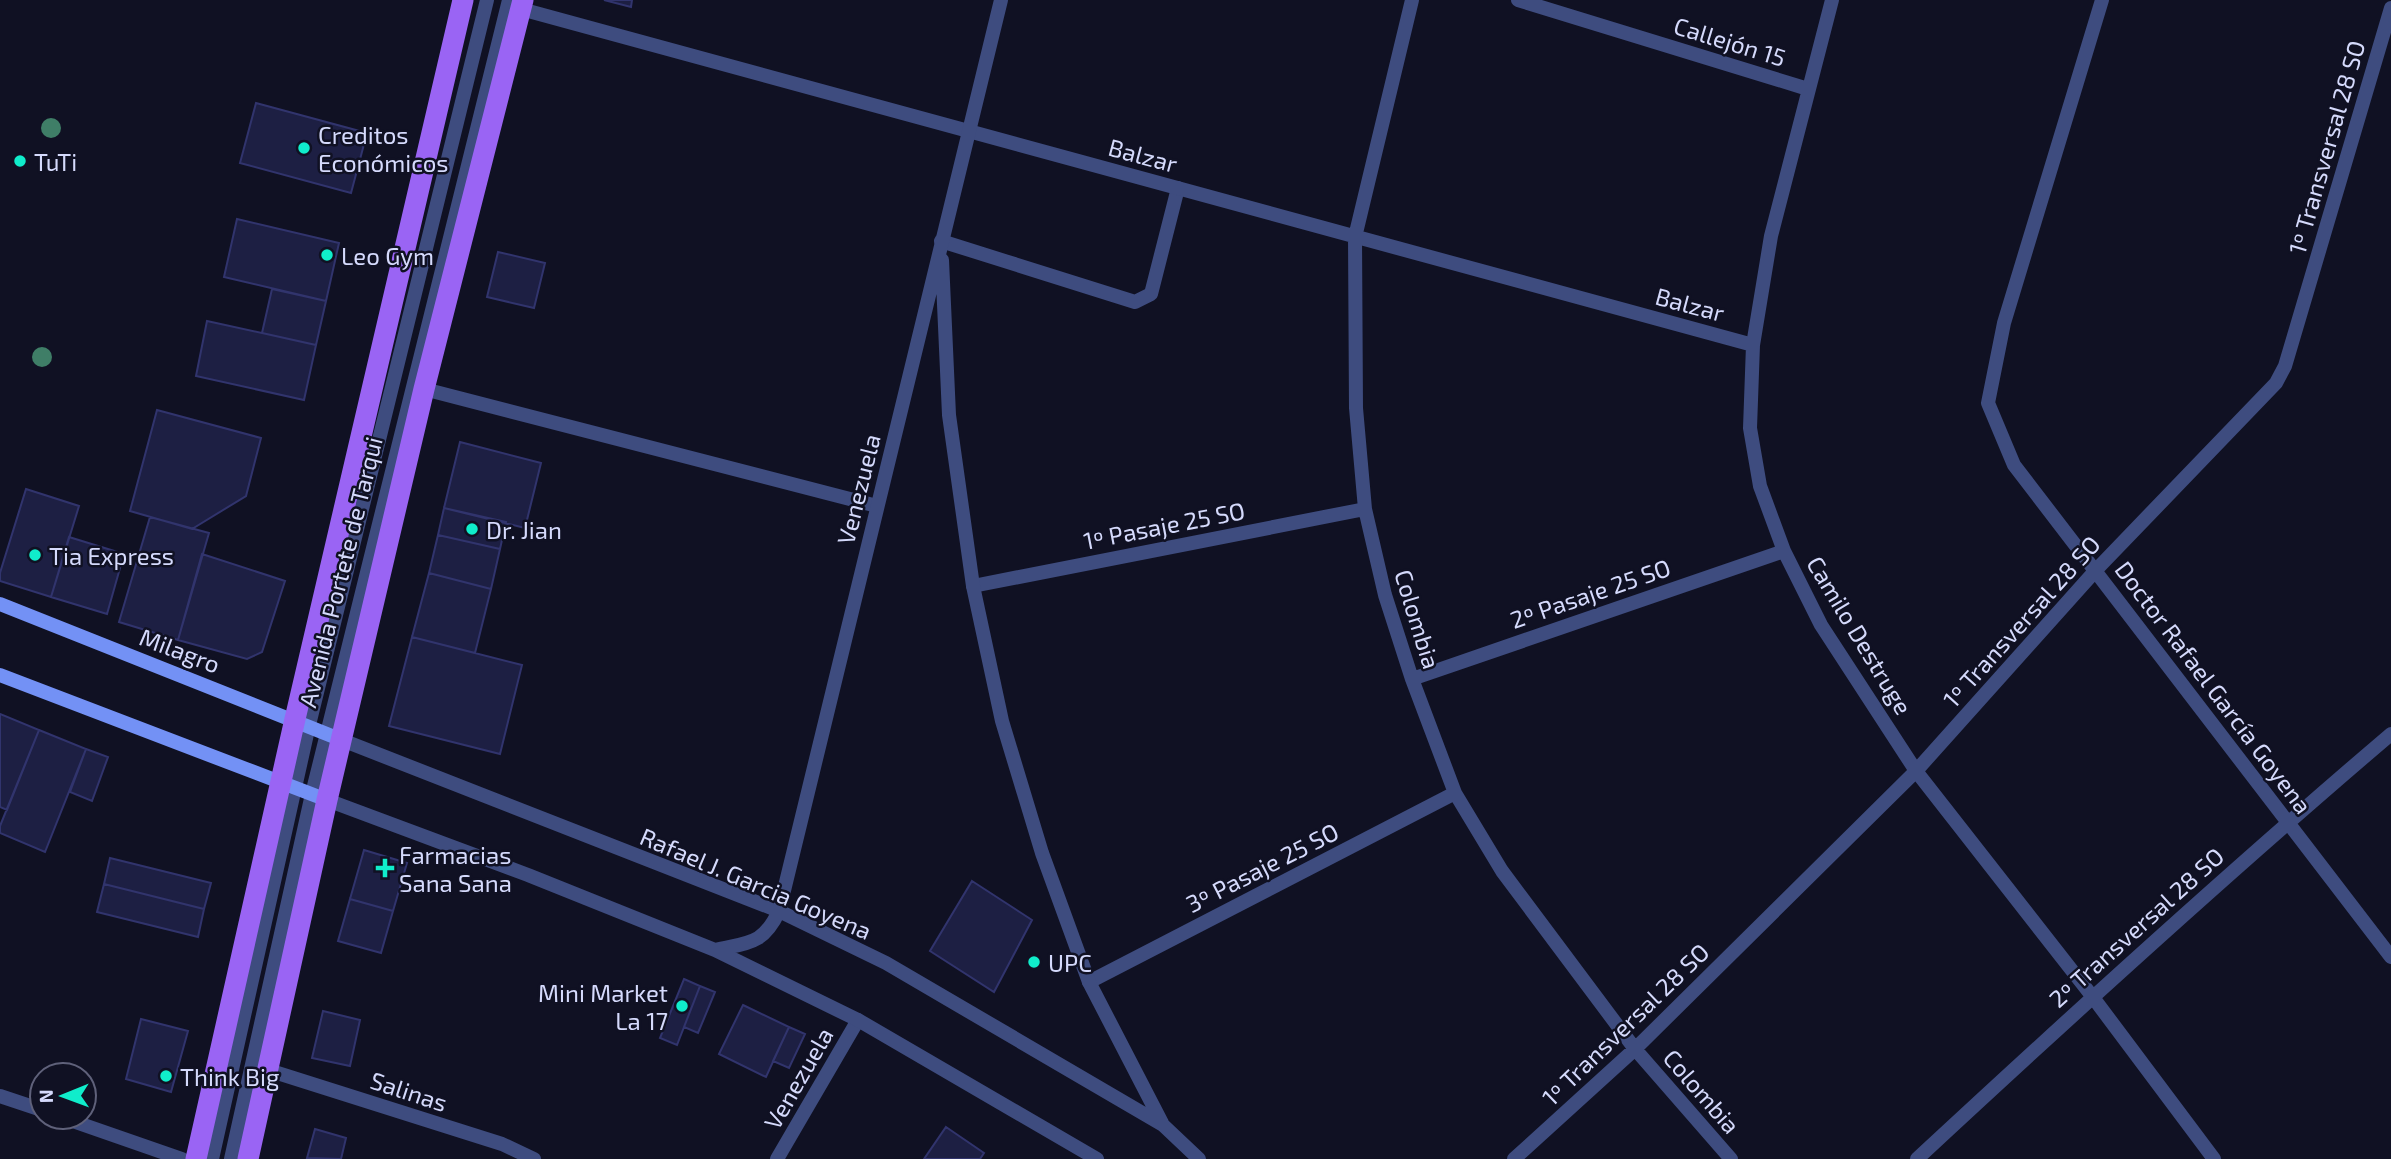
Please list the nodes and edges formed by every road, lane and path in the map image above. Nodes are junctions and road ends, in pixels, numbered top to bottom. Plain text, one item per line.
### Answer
1 (463, 0) edge
2 (487, 0) edge
3 (1001, 0) edge
4 (1412, 0) edge
5 (1518, 0) edge
6 (1832, 0) edge
7 (2102, 0) edge
8 (517, 3) edge
9 (2391, 8) edge
10 (1808, 89) junction
11 (969, 131) junction
12 (1178, 188) junction
13 (1355, 237) junction
14 (941, 241) junction
15 (1754, 345) junction
16 (424, 389) junction
17 (877, 506) junction
18 (1365, 509) junction
19 (1784, 551) junction
20 (2096, 570) junction
21 (973, 586) junction
22 (0, 604) edge
23 (0, 675) edge
24 (1412, 678) junction
25 (302, 722) junction
26 (2391, 734) edge
27 (335, 737) junction
28 (1916, 771) junction
29 (288, 784) junction
30 (1455, 793) junction
31 (319, 797) junction
32 (2289, 822) junction
33 (779, 911) junction
34 (715, 950) junction
35 (2391, 957) edge
36 (1089, 982) junction
37 (2092, 996) junction
38 (858, 1020) junction
39 (1636, 1049) junction
40 (268, 1070) junction
41 (0, 1096) edge
42 (28, 1105) edge
43 (1163, 1125) junction
44 (98, 1130) edge
45 (182, 1159) edge
46 (196, 1159) edge
47 (212, 1159) edge
48 (231, 1159) edge
49 (248, 1159) edge
50 (534, 1159) edge
51 (776, 1159) edge
52 (1097, 1159) edge
53 (1199, 1159) edge
54 (1514, 1159) edge
55 (1731, 1159) edge
56 (1917, 1159) edge
57 (2214, 1159) edge

1 - 25 main road, Avenida Portete de Tarqui
2 - 25 street, Avenida Portete de Tarqui
3 - 11 street, Venezuela
4 - 13 street, Colombia
5 - 10 street, Callejón 15
6 - 10 street, Camilo Destruge
7 - 20 street, Doctor Rafael García Goyena
8 - 11 street, Balzar
8 - 16 main road, Avenida Portete de Tarqui
8 - 27 street, Avenida Portete de Tarqui
9 - 20 street, 1º Transversal 28 SO
10 - 15 street, Camilo Destruge
11 - 12 street, Balzar
11 - 14 street, Venezuela
12 - 13 street, Balzar
12 - 14 street
13 - 15 street, Balzar
13 - 18 street, Colombia
14 - 17 street, Venezuela
14 - 21 street
15 - 19 street, Camilo Destruge
16 - 17 street
16 - 27 main road, Avenida Portete de Tarqui
17 - 33 street, Venezuela
18 - 21 street, 1º Pasaje 25 SO
18 - 24 street, Colombia
19 - 24 street, 2º Pasaje 25 SO
19 - 28 street, Camilo Destruge
20 - 28 street, 1º Transversal 28 SO
20 - 32 street, Doctor Rafael García Goyena
21 - 36 street
22 - 25 main road, Milagro
23 - 29 main road
24 - 30 street, Colombia
25 - 27 main road, Milagro
25 - 29 main road, Avenida Portete de Tarqui
26 - 32 street, 2º Transversal 28 SO
27 - 31 main road, Avenida Portete de Tarqui
27 - 33 street, Rafael J. Garcia Goyena
28 - 37 street, Camilo Destruge
28 - 39 street, 1º Transversal 28 SO
29 - 31 main road
29 - 46 main road, Avenida Portete de Tarqui
29 - 47 street, Avenida Portete de Tarqui
30 - 36 street, 3º Pasaje 25 SO
30 - 39 street, Colombia
31 - 34 street
31 - 40 main road, Avenida Portete de Tarqui
31 - 48 street, Avenida Portete de Tarqui
32 - 35 street, Doctor Rafael García Goyena
32 - 37 street, 2º Transversal 28 SO
33 - 34 street, Venezuela
33 - 43 street, Rafael J. Garcia Goyena
34 - 38 street
36 - 43 street
37 - 56 street, 2º Transversal 28 SO
37 - 57 street, Camilo Destruge
38 - 51 street, Venezuela
38 - 52 street
39 - 54 street, 1º Transversal 28 SO
39 - 55 street, Colombia
40 - 49 main road, Avenida Portete de Tarqui
40 - 50 street, Salinas
41 - 42 street
43 - 53 street, Rafael J. Garcia Goyena
44 - 45 street

